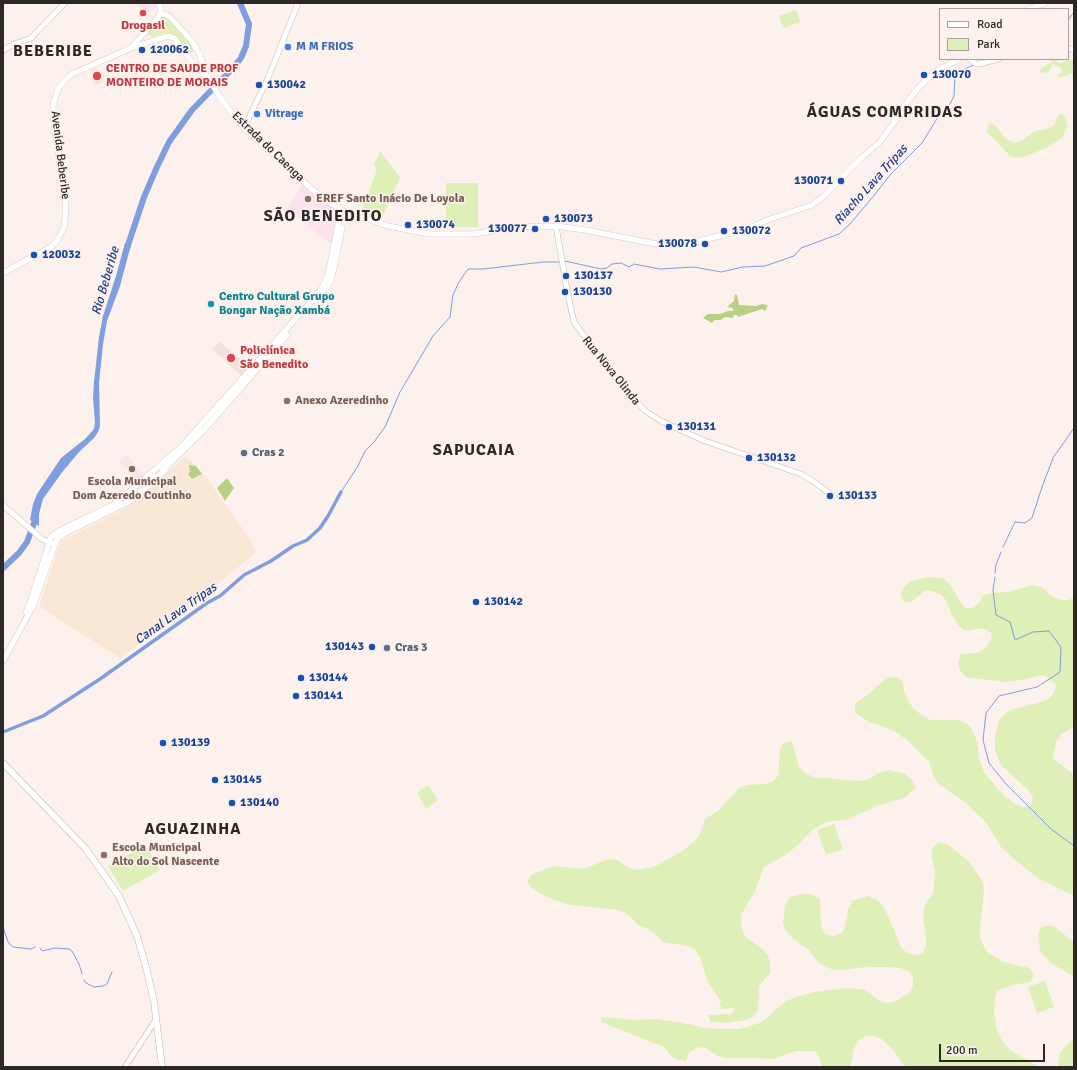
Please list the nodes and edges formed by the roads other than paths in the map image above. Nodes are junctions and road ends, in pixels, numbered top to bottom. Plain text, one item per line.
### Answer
1 (65, 3) edge
2 (160, 3) edge
3 (298, 3) edge
4 (1044, 3) edge
5 (1032, 6) edge
6 (160, 15) junction
7 (144, 33) junction
8 (149, 43) junction
9 (131, 48) junction
10 (3, 50) edge
11 (200, 55) junction
12 (957, 60) edge
13 (995, 60) edge
14 (973, 61) edge
15 (192, 62) junction
16 (206, 75) junction
17 (244, 128) junction
18 (342, 210) junction
19 (556, 226) junction
20 (3, 273) edge
21 (828, 493) dead end
22 (3, 505) edge
23 (51, 543) junction
24 (3, 654) edge
25 (3, 661) edge
26 (3, 763) edge
27 (157, 1018) junction
28 (125, 1067) edge
29 (162, 1067) edge

1 - 10 street
2 - 6 main road
3 - 17 street
4 - 5 main road
6 - 7 main road, Avenida Beberibe
6 - 11 main road
7 - 8 main road
7 - 9 main road, Avenida Beberibe
8 - 9 main road, Avenida Beberibe
8 - 15 main road, Avenida Beberibe
9 - 20 main road, Avenida Beberibe
11 - 15 main road
11 - 16 main road
12 - 19 main road, Estrada do Caenga
13 - 14 street
15 - 16 main road
16 - 17 main road, Estrada do Caenga
17 - 18 main road, Estrada do Caenga
18 - 19 main road, Estrada do Caenga
18 - 23 main road
18 - 23 main road
19 - 21 street, Rua Nova Olinda
22 - 23 street
23 - 24 main road
23 - 25 main road
26 - 27 main road
27 - 28 street
27 - 29 main road

